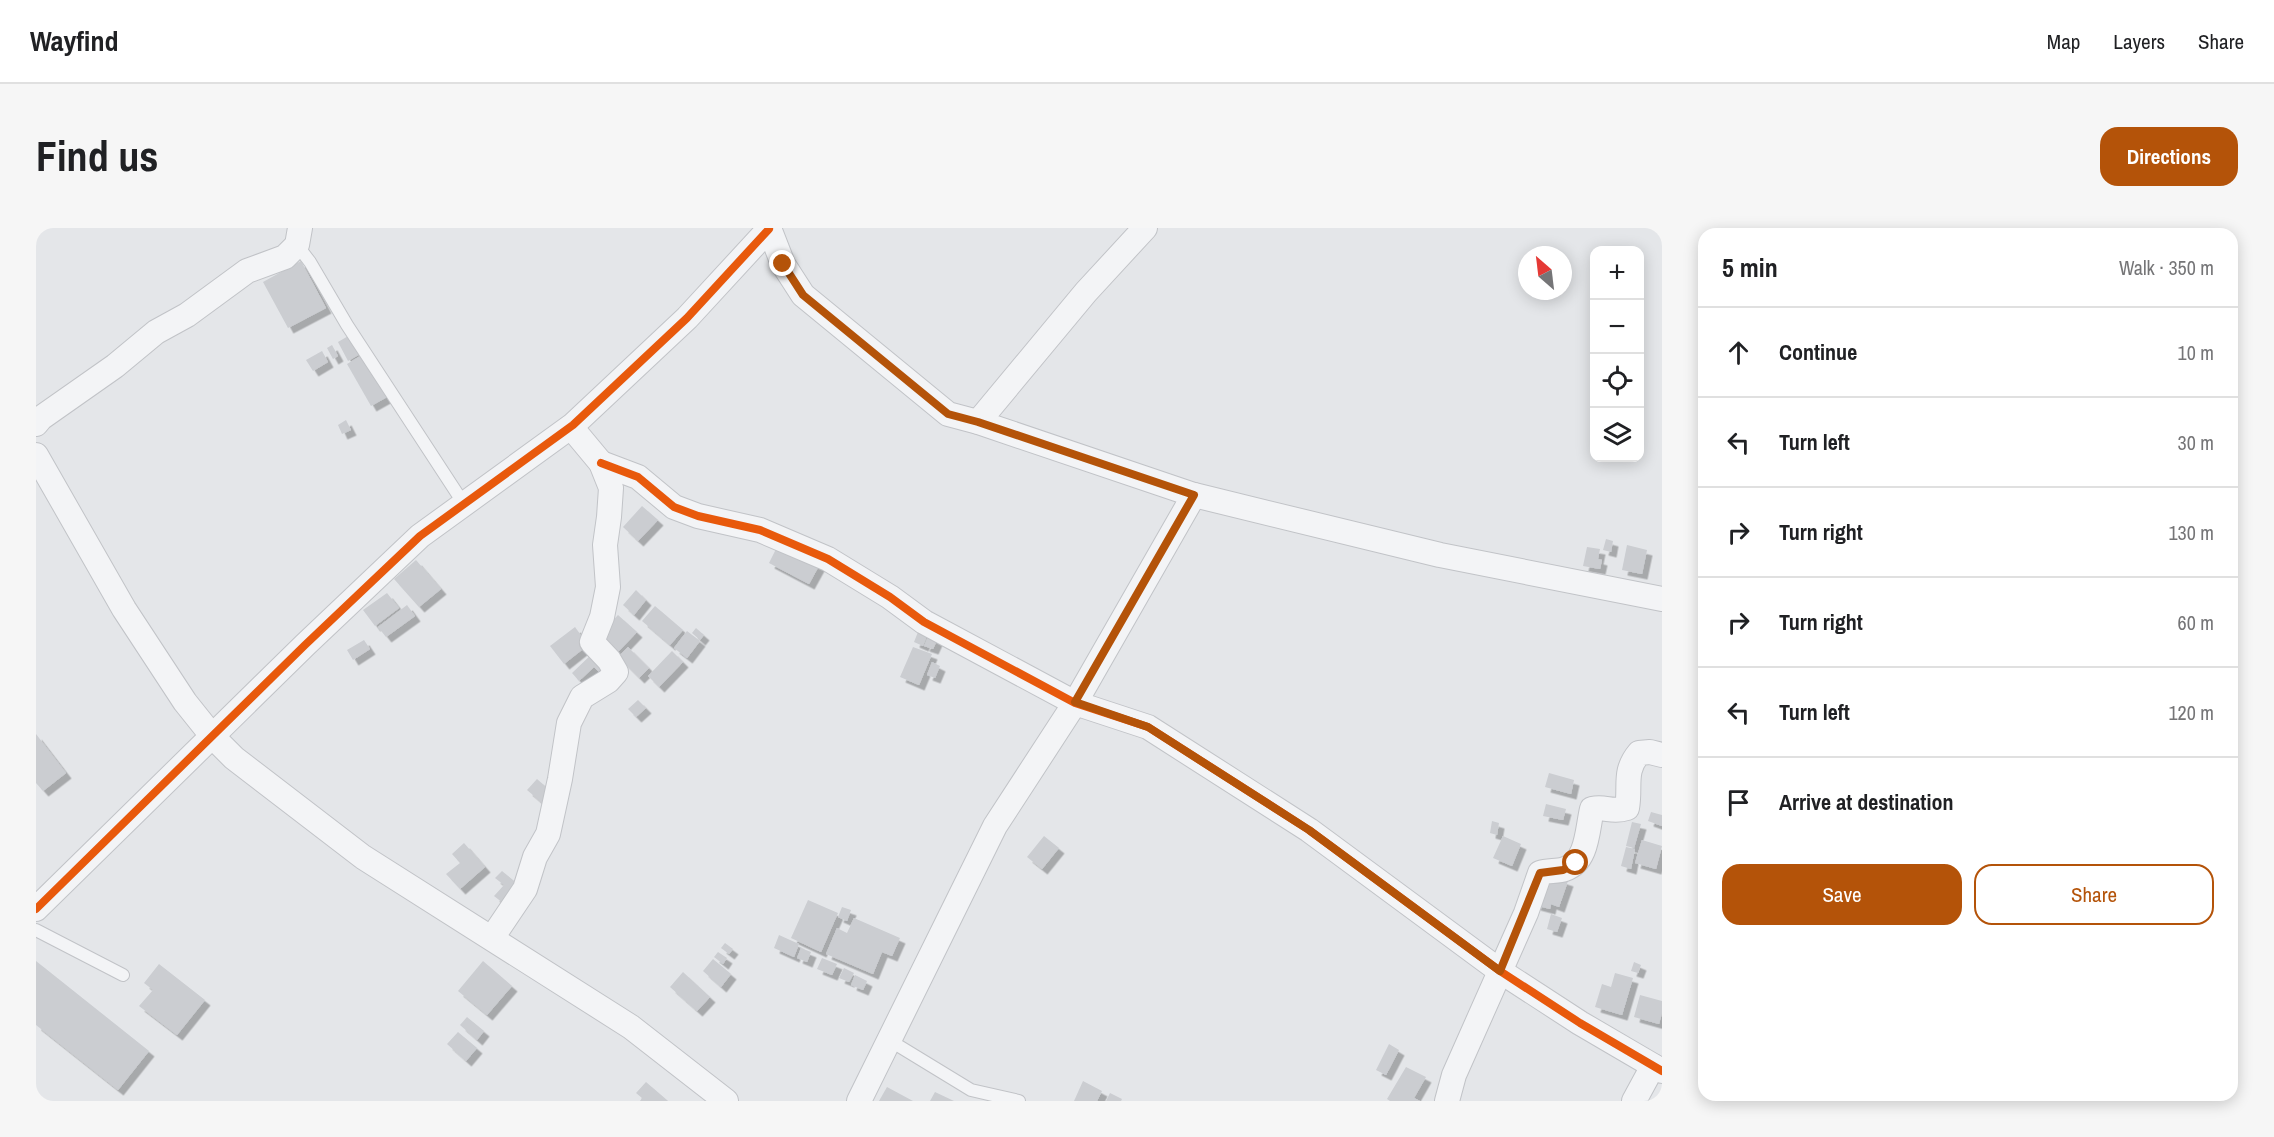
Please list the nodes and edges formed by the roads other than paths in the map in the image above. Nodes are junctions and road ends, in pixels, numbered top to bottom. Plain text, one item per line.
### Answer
1 (1145, 228) edge
2 (769, 229) edge
3 (298, 237) edge
4 (978, 422) junction
5 (36, 424) edge
6 (571, 426) junction
7 (36, 455) edge
8 (601, 463) junction
9 (1194, 495) junction
10 (464, 504) junction
11 (1662, 599) edge
12 (1075, 702) junction
13 (213, 737) junction
14 (1662, 755) edge
15 (36, 909) edge
16 (36, 930) edge
17 (492, 938) junction
18 (1500, 971) junction
19 (123, 975) dead end
20 (889, 1040) junction
21 (1657, 1068) edge
22 (726, 1101) edge
23 (860, 1101) edge
24 (1019, 1101) edge
25 (1447, 1101) edge
26 (1634, 1101) edge

1 - 4 street
2 - 4 street
2 - 6 street
3 - 5 street
3 - 10 lane
4 - 9 street
6 - 8 street
6 - 10 street
7 - 13 street
8 - 12 street
8 - 17 street
9 - 11 street
9 - 12 street
10 - 13 street
12 - 18 street
12 - 20 street
13 - 15 street
13 - 17 street
14 - 18 street
16 - 19 lane
17 - 22 street
18 - 21 street
18 - 25 street
20 - 23 street
20 - 24 lane
21 - 26 street

